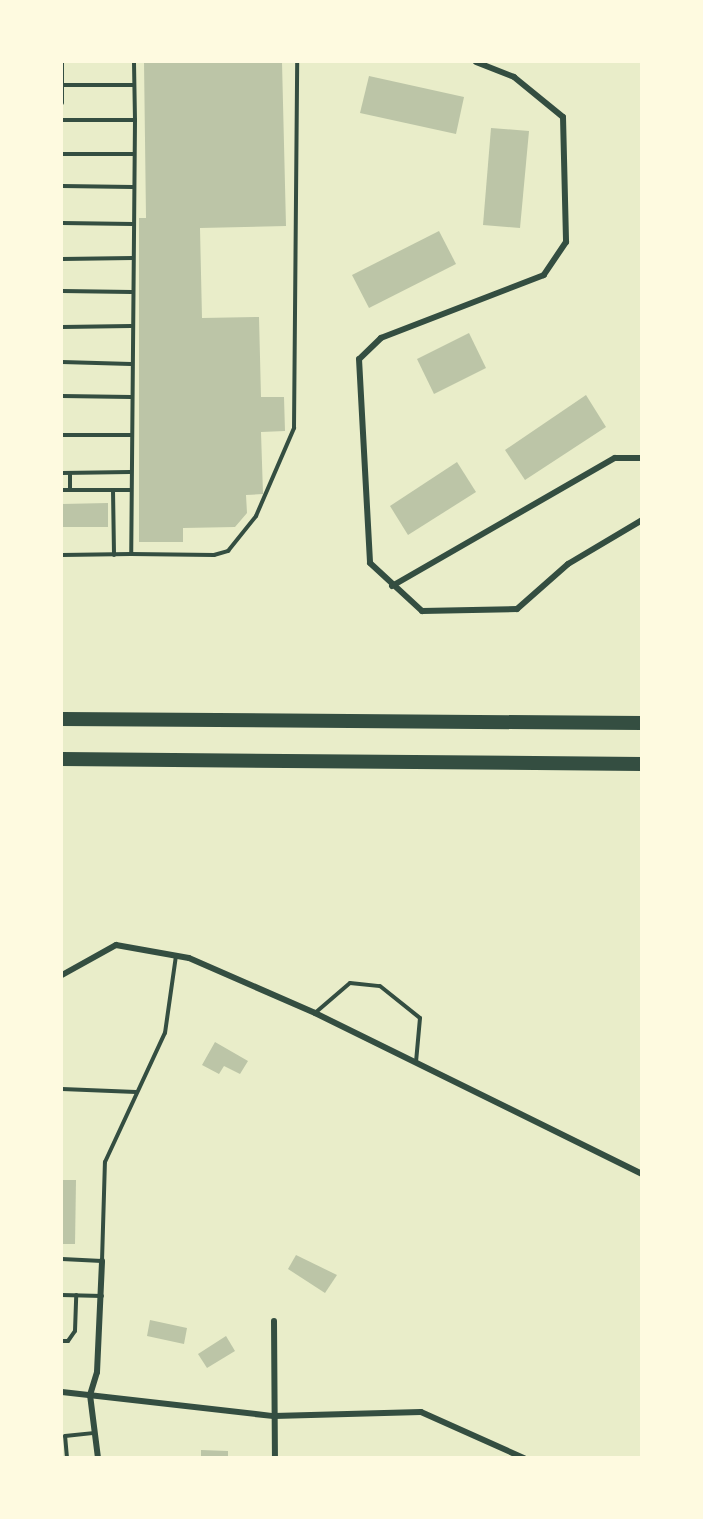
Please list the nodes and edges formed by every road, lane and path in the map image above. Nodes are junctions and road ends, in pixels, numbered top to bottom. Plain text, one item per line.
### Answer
1 (62, 62) edge
2 (134, 62) edge
3 (297, 62) edge
4 (476, 62) edge
5 (62, 85) edge
6 (135, 85) junction
7 (62, 103) edge
8 (62, 120) edge
9 (135, 120) junction
10 (62, 154) edge
11 (133, 154) junction
12 (62, 186) edge
13 (133, 187) junction
14 (62, 223) edge
15 (133, 224) junction
16 (133, 258) junction
17 (62, 259) edge
18 (62, 291) edge
19 (132, 292) junction
20 (131, 326) junction
21 (62, 327) edge
22 (62, 362) edge
23 (131, 364) junction
24 (62, 396) edge
25 (131, 397) junction
26 (62, 435) edge
27 (131, 435) junction
28 (642, 458) edge
29 (130, 472) junction
30 (62, 473) edge
31 (70, 473) junction
32 (62, 490) edge
33 (70, 490) junction
34 (113, 490) junction
35 (130, 490) junction
36 (642, 520) edge
37 (131, 554) junction
38 (62, 555) edge
39 (114, 555) junction
40 (392, 586) junction
41 (62, 718) edge
42 (642, 723) edge
43 (62, 759) edge
44 (642, 765) edge
45 (176, 956) junction
46 (62, 975) edge
47 (315, 1013) junction
48 (416, 1063) junction
49 (62, 1089) edge
50 (136, 1092) junction
51 (642, 1174) edge
52 (62, 1260) edge
53 (102, 1261) junction
54 (62, 1294) edge
55 (76, 1294) junction
56 (102, 1296) junction
57 (274, 1321) dead end
58 (62, 1341) edge
59 (62, 1392) edge
60 (90, 1395) junction
61 (274, 1416) junction
62 (95, 1434) junction
63 (63, 1436) edge
64 (67, 1458) edge
65 (98, 1458) edge
66 (275, 1458) edge
67 (524, 1458) edge

1 - 5 lane
2 - 6 lane
3 - 37 lane
4 - 40 street
5 - 6 lane
5 - 7 lane
6 - 9 lane
8 - 9 lane
9 - 11 lane
10 - 11 lane
11 - 13 lane
12 - 13 lane
13 - 15 lane
14 - 15 lane
15 - 16 lane
16 - 17 lane
16 - 19 lane
18 - 19 lane
19 - 20 lane
20 - 21 lane
20 - 23 lane
22 - 23 lane
23 - 25 lane
24 - 25 lane
25 - 27 lane
26 - 27 lane
27 - 29 lane
28 - 40 street
29 - 31 lane
29 - 35 lane
30 - 31 lane
31 - 33 lane
32 - 33 lane
33 - 34 lane
34 - 35 lane
34 - 39 lane
35 - 37 lane
36 - 40 street
37 - 39 lane
38 - 39 lane
41 - 42 highway
43 - 44 highway
45 - 46 street
45 - 47 street
45 - 50 lane
47 - 48 street
47 - 48 lane
48 - 51 street
49 - 50 lane
50 - 53 lane
52 - 53 lane
53 - 56 street
54 - 55 lane
55 - 56 lane
55 - 58 lane
56 - 60 street
57 - 61 street
59 - 60 street
60 - 61 street
60 - 62 street
61 - 66 street
61 - 67 street
62 - 63 lane
62 - 65 street
63 - 64 lane

